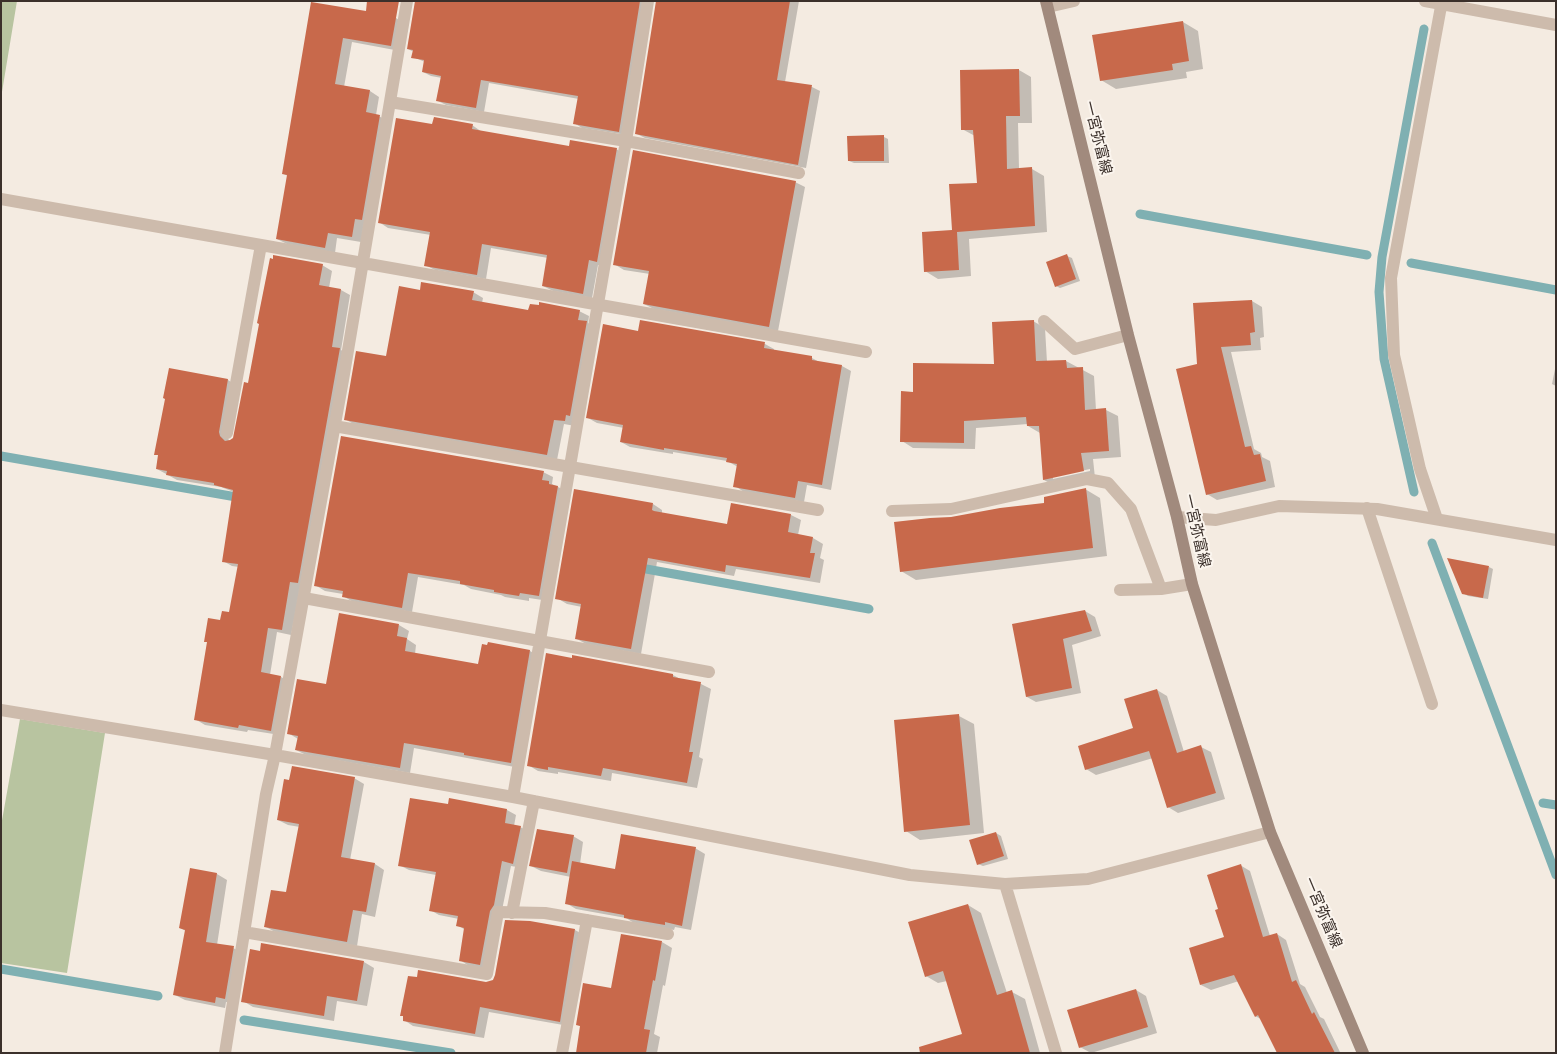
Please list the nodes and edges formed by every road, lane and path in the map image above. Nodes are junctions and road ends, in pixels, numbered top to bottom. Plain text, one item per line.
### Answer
1 (407, 1) edge
2 (648, 1) edge
3 (1074, 1) edge
4 (1425, 1) edge
5 (1442, 3) edge
6 (1047, 4) edge
7 (1556, 25) edge
8 (390, 102) junction
9 (626, 141) junction
10 (799, 173) dead end
11 (1, 200) edge
12 (261, 245) junction
13 (362, 263) junction
14 (597, 305) junction
15 (1044, 321) dead end
16 (1128, 334) junction
17 (866, 352) dead end
18 (334, 426) junction
19 (227, 433) dead end
20 (569, 467) junction
21 (1367, 508) junction
22 (818, 510) dead end
23 (892, 511) dead end
24 (1177, 517) junction
25 (1437, 519) junction
26 (1556, 540) edge
27 (1192, 584) junction
28 (1161, 589) junction
29 (1120, 590) dead end
30 (304, 598) junction
31 (540, 642) junction
32 (709, 672) dead end
33 (1432, 704) dead end
34 (1, 710) edge
35 (275, 755) junction
36 (513, 797) junction
37 (534, 801) junction
38 (1270, 832) junction
39 (1005, 884) junction
40 (512, 912) junction
41 (587, 920) junction
42 (244, 932) junction
43 (668, 934) dead end
44 (225, 1053) edge
45 (562, 1053) edge
46 (1056, 1053) edge
47 (1363, 1053) edge

1 - 8 street
2 - 9 street
3 - 6 street
4 - 5 street
5 - 7 street
5 - 25 street
6 - 16 main road, 一宮弥富線
8 - 9 street
8 - 13 street
9 - 10 street
9 - 14 street
11 - 12 street
12 - 13 street
12 - 19 street
13 - 14 street
13 - 18 street
14 - 17 street
14 - 20 street
15 - 16 street
16 - 24 main road, 一宮弥富線
18 - 20 street
18 - 30 street
20 - 22 street
20 - 31 street
21 - 24 street
21 - 25 street
21 - 33 street
23 - 28 street
24 - 27 main road, 一宮弥富線
25 - 26 street
27 - 28 street
27 - 38 main road, 一宮弥富線
28 - 29 street
30 - 31 street
30 - 35 street
31 - 32 street
31 - 36 street
34 - 35 street
35 - 36 street
35 - 42 street
36 - 37 street
37 - 39 street
37 - 40 street
38 - 39 street
38 - 47 main road, 一宮弥富線
39 - 46 street
40 - 41 street
40 - 42 street
41 - 43 street
41 - 45 street
42 - 44 street

